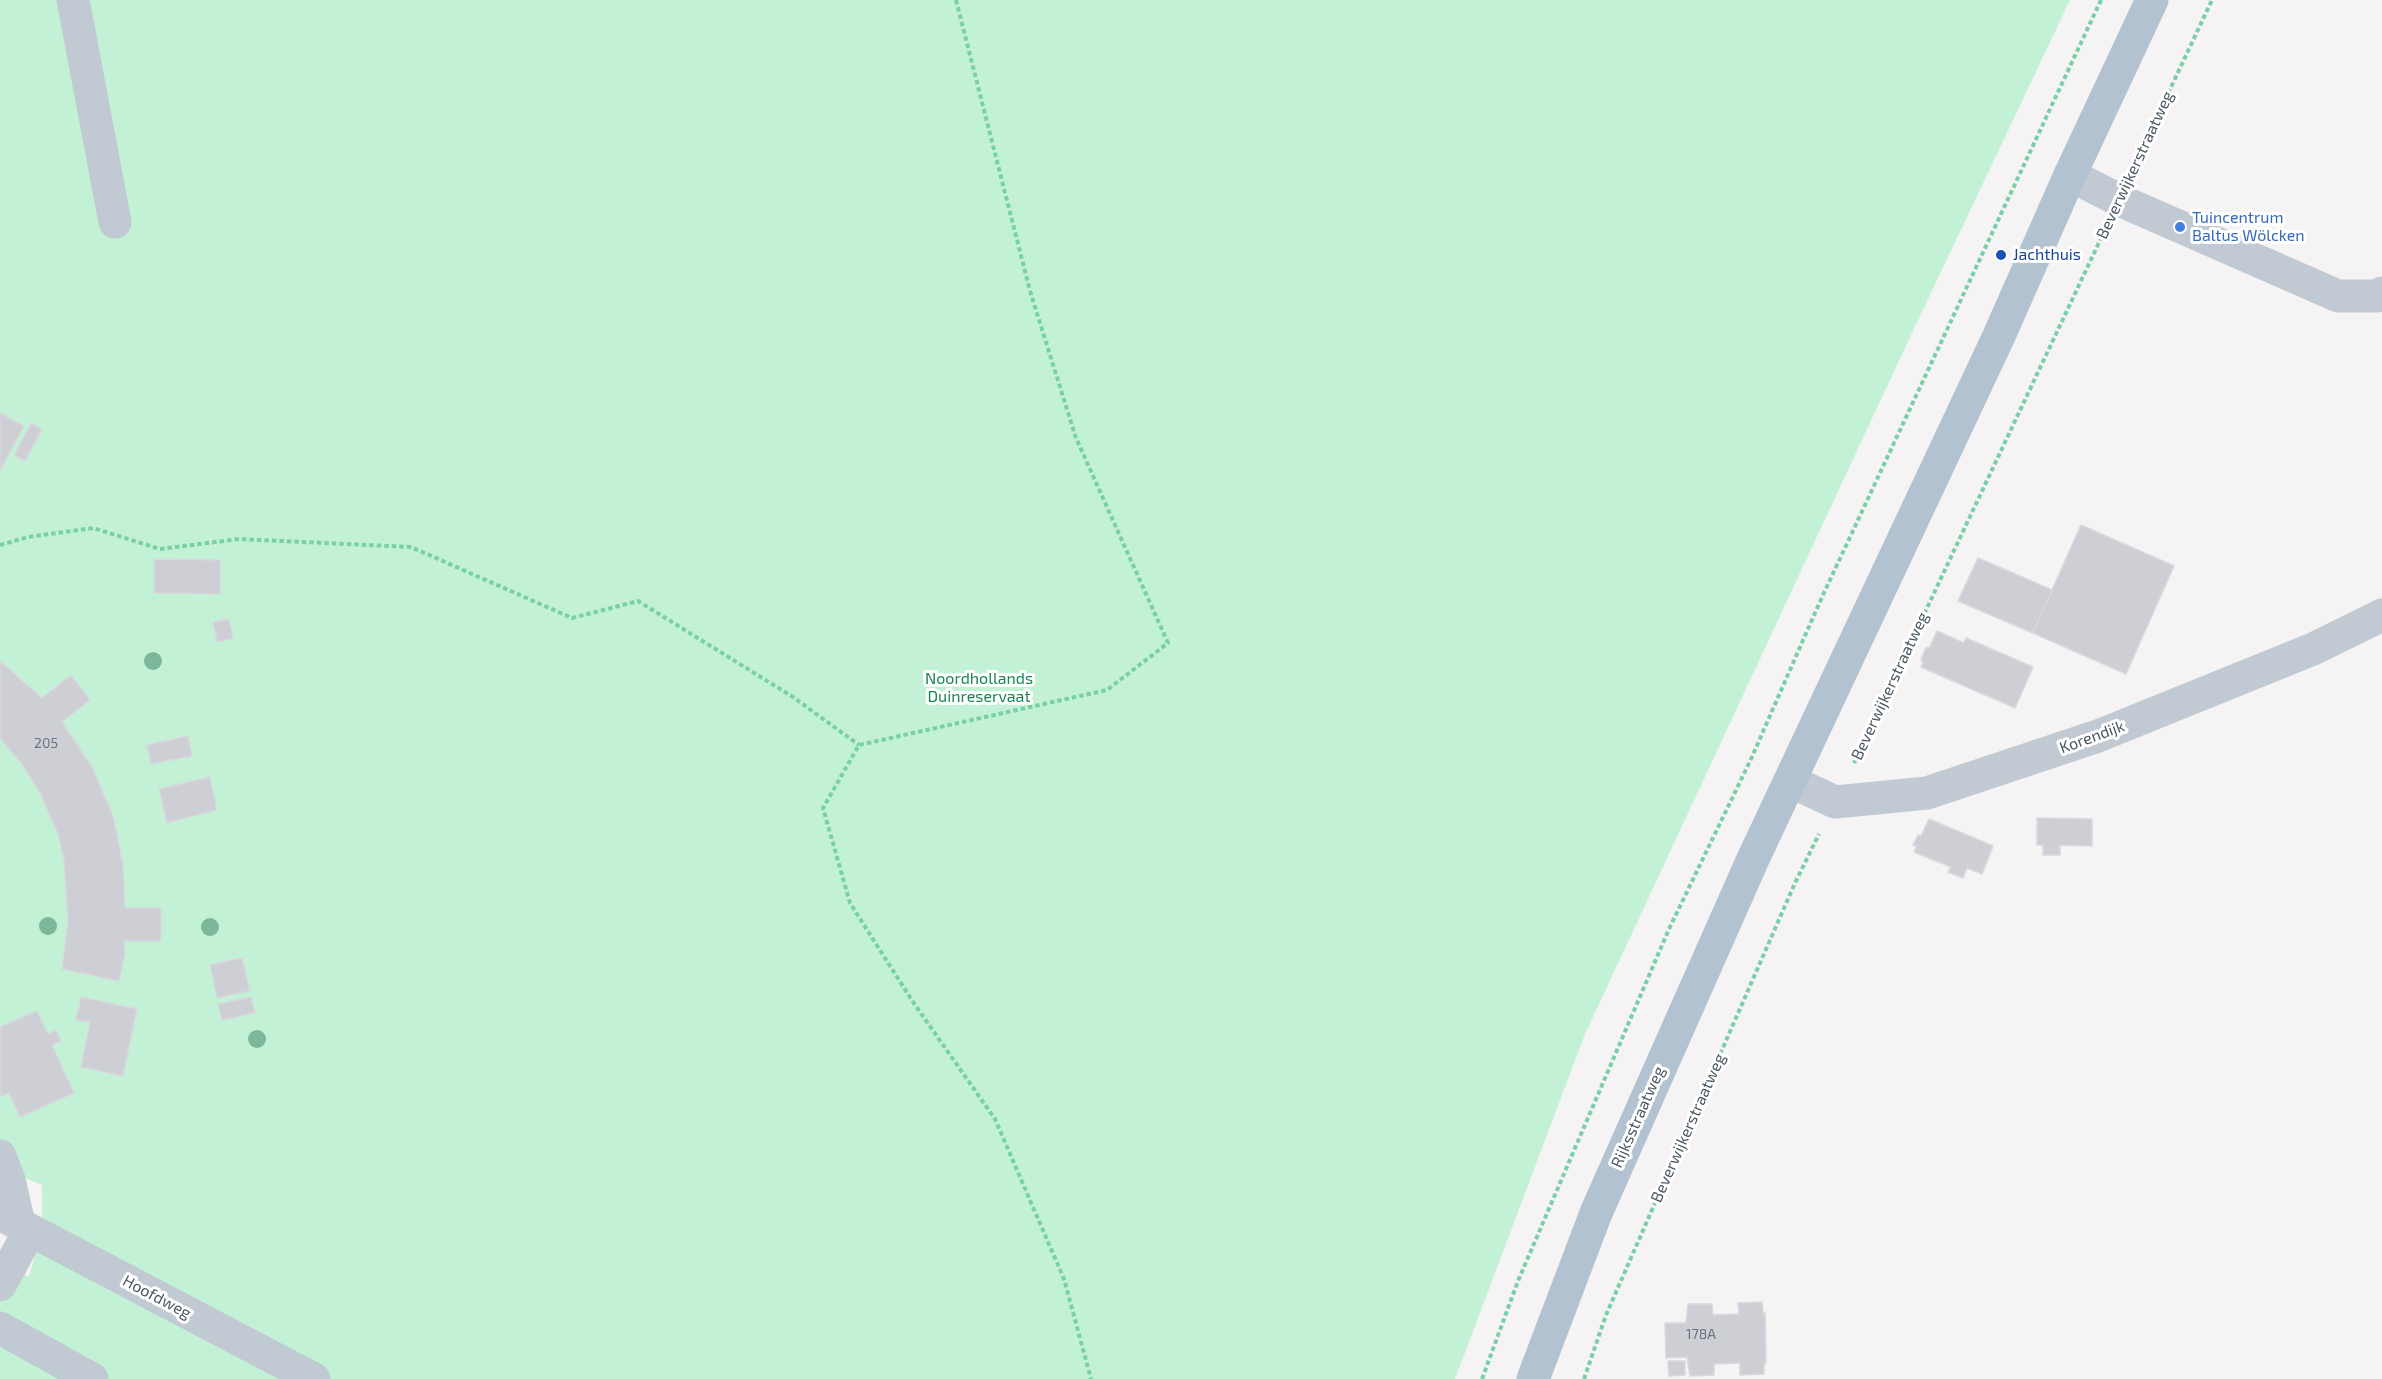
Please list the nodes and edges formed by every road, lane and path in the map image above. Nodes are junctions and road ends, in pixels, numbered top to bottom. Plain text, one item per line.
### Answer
1 (73, 0) edge
2 (956, 0) edge
3 (2101, 0) edge
4 (2152, 0) edge
5 (2211, 0) edge
6 (2070, 175) junction
7 (2119, 200) junction
8 (115, 222) dead end
9 (2382, 293) edge
10 (0, 546) edge
11 (2382, 615) edge
12 (859, 745) junction
13 (1790, 781) junction
14 (1835, 802) junction
15 (0, 1156) edge
16 (12, 1226) edge
17 (0, 1285) edge
18 (0, 1328) edge
19 (92, 1379) edge
20 (314, 1379) edge
21 (1090, 1379) edge
22 (1482, 1379) edge
23 (1533, 1379) edge
24 (1584, 1379) edge

1 - 8 street
2 - 12 path
3 - 22 path
4 - 6 main road
5 - 7 path, Beverwijkerstraatweg
6 - 7 street
6 - 13 main road
7 - 9 street
7 - 14 path, Beverwijkerstraatweg
10 - 12 path
11 - 14 street, Korendijk
12 - 21 path
13 - 14 street
13 - 23 main road, Rijksstraatweg
14 - 24 path, Beverwijkerstraatweg
15 - 16 street
16 - 17 street
16 - 20 street, Hoofdweg
18 - 19 street

